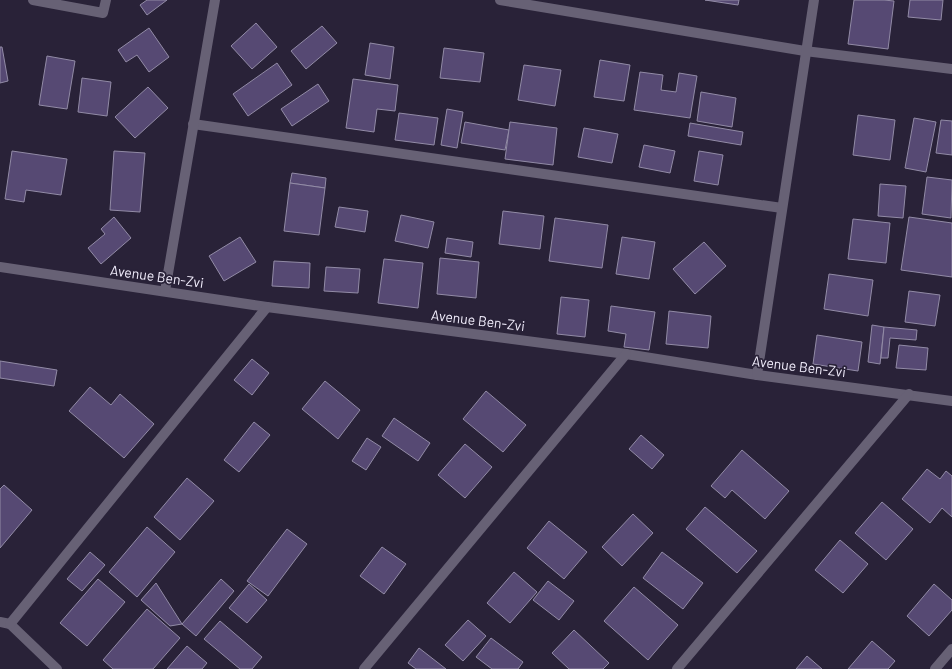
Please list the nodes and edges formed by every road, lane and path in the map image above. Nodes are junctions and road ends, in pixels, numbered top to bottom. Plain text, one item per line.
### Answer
1 (33, 0) edge
2 (106, 0) edge
3 (215, 0) edge
4 (500, 0) edge
5 (814, 0) edge
6 (805, 51) junction
7 (952, 69) edge
8 (194, 124) junction
9 (782, 208) junction
10 (0, 267) edge
11 (165, 292) junction
12 (266, 307) junction
13 (626, 354) junction
14 (757, 375) junction
15 (909, 394) junction
16 (952, 400) edge
17 (5, 623) edge
18 (952, 649) edge
19 (57, 669) edge
20 (364, 669) edge
21 (677, 669) edge
22 (935, 669) edge

1 - 2 street
3 - 8 street
4 - 6 street
5 - 6 street
6 - 7 street
6 - 9 street
8 - 9 street
8 - 11 street
9 - 14 street
10 - 11 street, Avenue Ben-Zvi
11 - 12 street, Avenue Ben-Zvi
12 - 13 street, Avenue Ben-Zvi
12 - 17 street
13 - 14 street, Avenue Ben-Zvi
13 - 20 street
14 - 15 street, Avenue Ben-Zvi
15 - 16 street, Avenue Ben-Zvi
15 - 21 street
17 - 19 street
18 - 22 street

